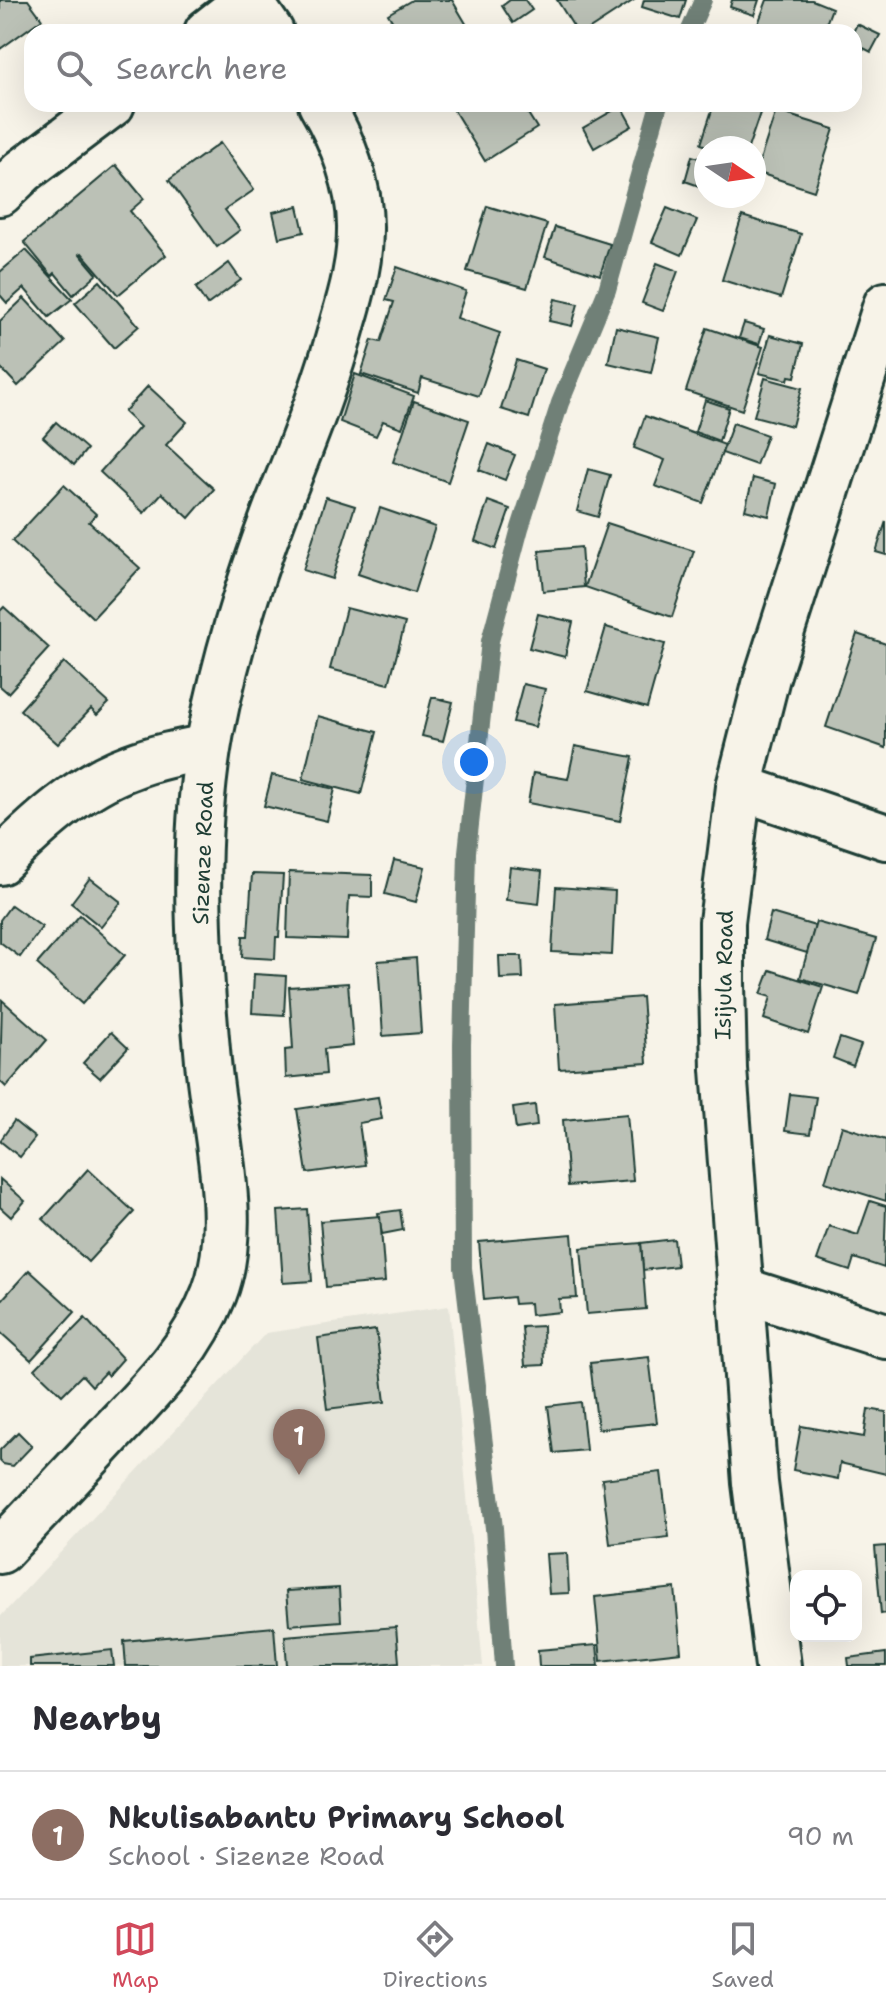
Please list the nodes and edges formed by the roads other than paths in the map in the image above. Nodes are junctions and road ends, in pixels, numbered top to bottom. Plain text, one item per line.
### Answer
1 (248, 0) edge
2 (217, 24) edge
3 (265, 24) edge
4 (101, 112) edge
5 (325, 112) edge
6 (0, 193) edge
7 (882, 328) edge
8 (208, 747) junction
9 (739, 787) junction
10 (886, 837) edge
11 (0, 862) edge
12 (742, 1290) junction
13 (886, 1336) edge
14 (0, 1551) edge
15 (778, 1666) edge

1 - 2 street
1 - 3 street
4 - 6 street
5 - 8 street, Sizenze Road
7 - 9 street, Isijula Road
8 - 11 street
8 - 14 street, Sizenze Road
9 - 10 street
9 - 12 street, Isijula Road
12 - 13 street
12 - 15 street, Isijula Road

